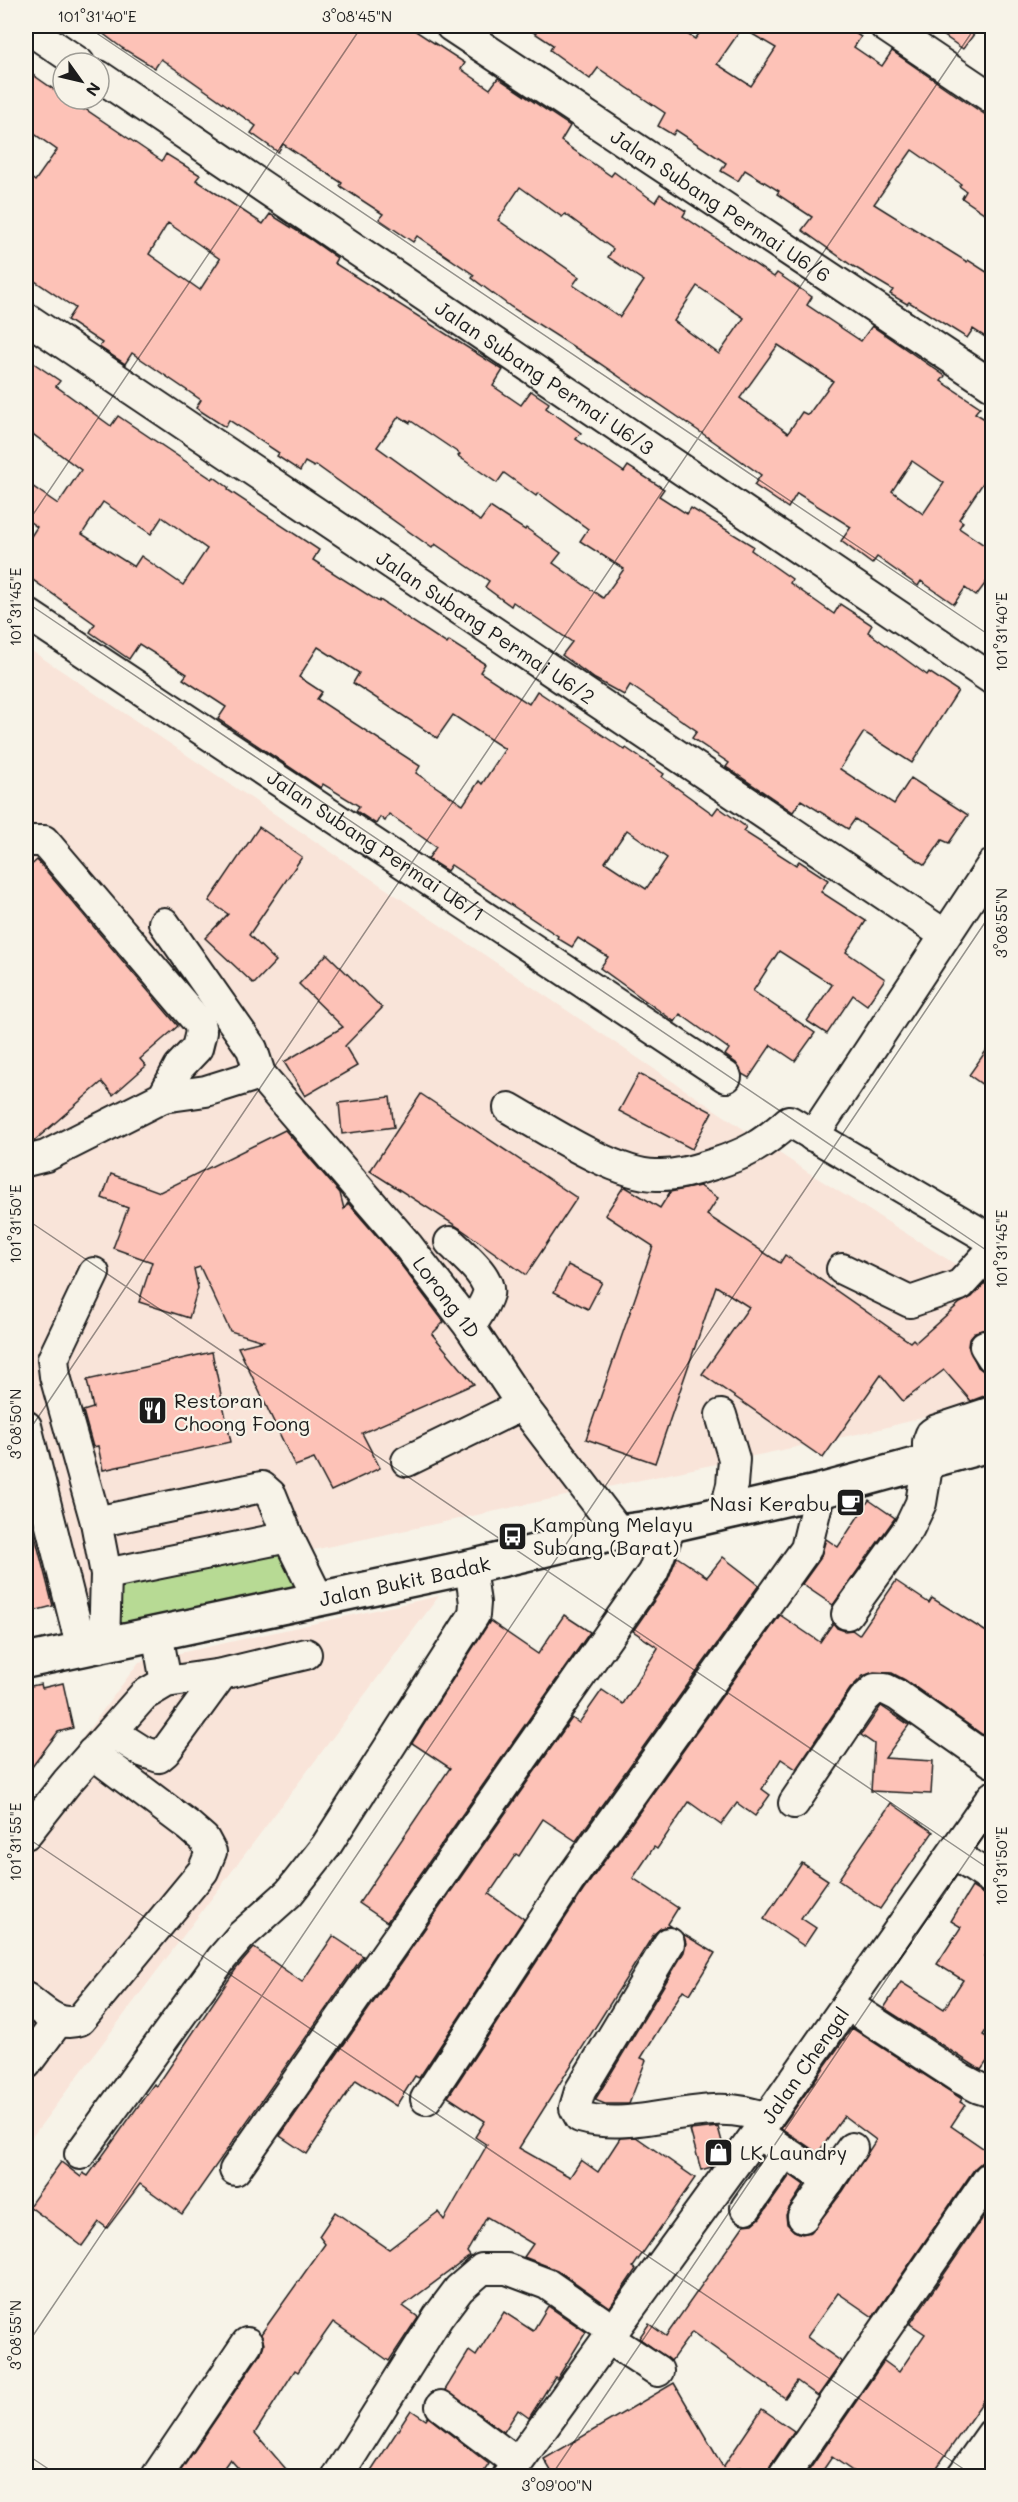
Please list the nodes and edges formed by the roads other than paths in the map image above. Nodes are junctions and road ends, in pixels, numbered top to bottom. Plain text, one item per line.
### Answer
1 (451, 26) edge
2 (885, 26) edge
3 (26, 27) edge
4 (61, 51) edge
5 (111, 84) edge
6 (993, 98) edge
7 (26, 318) edge
8 (993, 385) edge
9 (26, 613) edge
10 (993, 679) edge
11 (26, 841) edge
12 (993, 865) edge
13 (164, 923) dead end
14 (945, 935) junction
15 (260, 1074) junction
16 (726, 1077) dead end
17 (163, 1097) junction
18 (509, 1108) dead end
19 (801, 1128) junction
20 (26, 1161) edge
21 (993, 1240) edge
22 (450, 1242) dead end
23 (993, 1250) edge
24 (842, 1269) dead end
25 (94, 1273) dead end
26 (470, 1327) junction
27 (522, 1405) junction
28 (993, 1412) edge
29 (721, 1415) dead end
30 (26, 1426) edge
31 (993, 1444) edge
32 (407, 1461) dead end
33 (928, 1461) junction
34 (820, 1491) junction
35 (724, 1512) junction
36 (96, 1522) junction
37 (671, 1525) junction
38 (619, 1532) junction
39 (288, 1538) junction
40 (470, 1567) junction
41 (106, 1574) junction
42 (319, 1600) junction
43 (847, 1614) dead end
44 (157, 1634) junction
45 (93, 1647) junction
46 (306, 1654) dead end
47 (26, 1661) edge
48 (222, 1674) junction
49 (166, 1682) junction
50 (112, 1732) junction
51 (92, 1753) junction
52 (993, 1762) edge
53 (993, 1797) edge
54 (794, 1803) dead end
55 (26, 1834) edge
56 (954, 1854) junction
57 (993, 1879) edge
58 (669, 1943) dead end
59 (26, 1998) edge
60 (848, 2005) junction
61 (58, 2021) junction
62 (26, 2064) edge
63 (993, 2092) edge
64 (426, 2099) dead end
65 (762, 2126) junction
66 (852, 2148) dead end
67 (785, 2152) junction
68 (80, 2154) dead end
69 (235, 2170) dead end
70 (989, 2178) dead end
71 (829, 2181) junction
72 (746, 2208) dead end
73 (803, 2217) dead end
74 (611, 2334) junction
75 (247, 2343) dead end
76 (658, 2371) dead end
77 (441, 2406) dead end
78 (993, 2434) edge
79 (512, 2470) edge
80 (157, 2476) edge
81 (338, 2476) edge
82 (784, 2476) edge
83 (962, 2476) edge

1 - 8 street, Jalan Subang Permai U6/6
2 - 6 street
3 - 4 street
5 - 10 street, Jalan Subang Permai U6/3
7 - 14 street, Jalan Subang Permai U6/2
9 - 16 street, Jalan Subang Permai U6/1
11 - 17 street
12 - 14 street
13 - 15 street
14 - 19 street
15 - 17 street
15 - 26 street, Lorong 1D
17 - 20 street
18 - 19 street
19 - 21 street
22 - 26 street
23 - 24 street
25 - 36 street
26 - 27 street, Lorong 1D
27 - 32 street
27 - 38 street, Lorong 1D
28 - 33 street
29 - 35 street
30 - 45 street
31 - 33 main road, Jalan Bukit Badak
33 - 34 main road, Jalan Bukit Badak
33 - 43 street
34 - 35 main road, Jalan Bukit Badak
34 - 64 street
35 - 37 main road, Jalan Bukit Badak
36 - 39 street
36 - 41 street
37 - 38 main road, Jalan Bukit Badak
37 - 69 street
38 - 40 main road, Jalan Bukit Badak
39 - 41 street
39 - 42 street
40 - 42 main road, Jalan Bukit Badak
40 - 68 street
41 - 45 street
42 - 44 main road, Jalan Bukit Badak
44 - 45 main road, Jalan Bukit Badak
44 - 49 street
45 - 47 main road, Jalan Bukit Badak
46 - 48 street
48 - 49 street
48 - 50 street
49 - 50 street
50 - 51 street
51 - 55 street
51 - 61 street
52 - 54 street
53 - 56 street, Jalan Chengal
56 - 57 street
56 - 60 street, Jalan Chengal
58 - 65 street
59 - 61 street
60 - 63 street
60 - 65 street, Jalan Chengal
61 - 62 street
65 - 67 street
65 - 74 street, Jalan Chengal
66 - 71 street
67 - 71 street
67 - 72 street
70 - 82 street
71 - 73 street
74 - 76 street
74 - 79 street, Jalan Chengal
74 - 81 street
75 - 80 street
77 - 79 street
78 - 83 street

